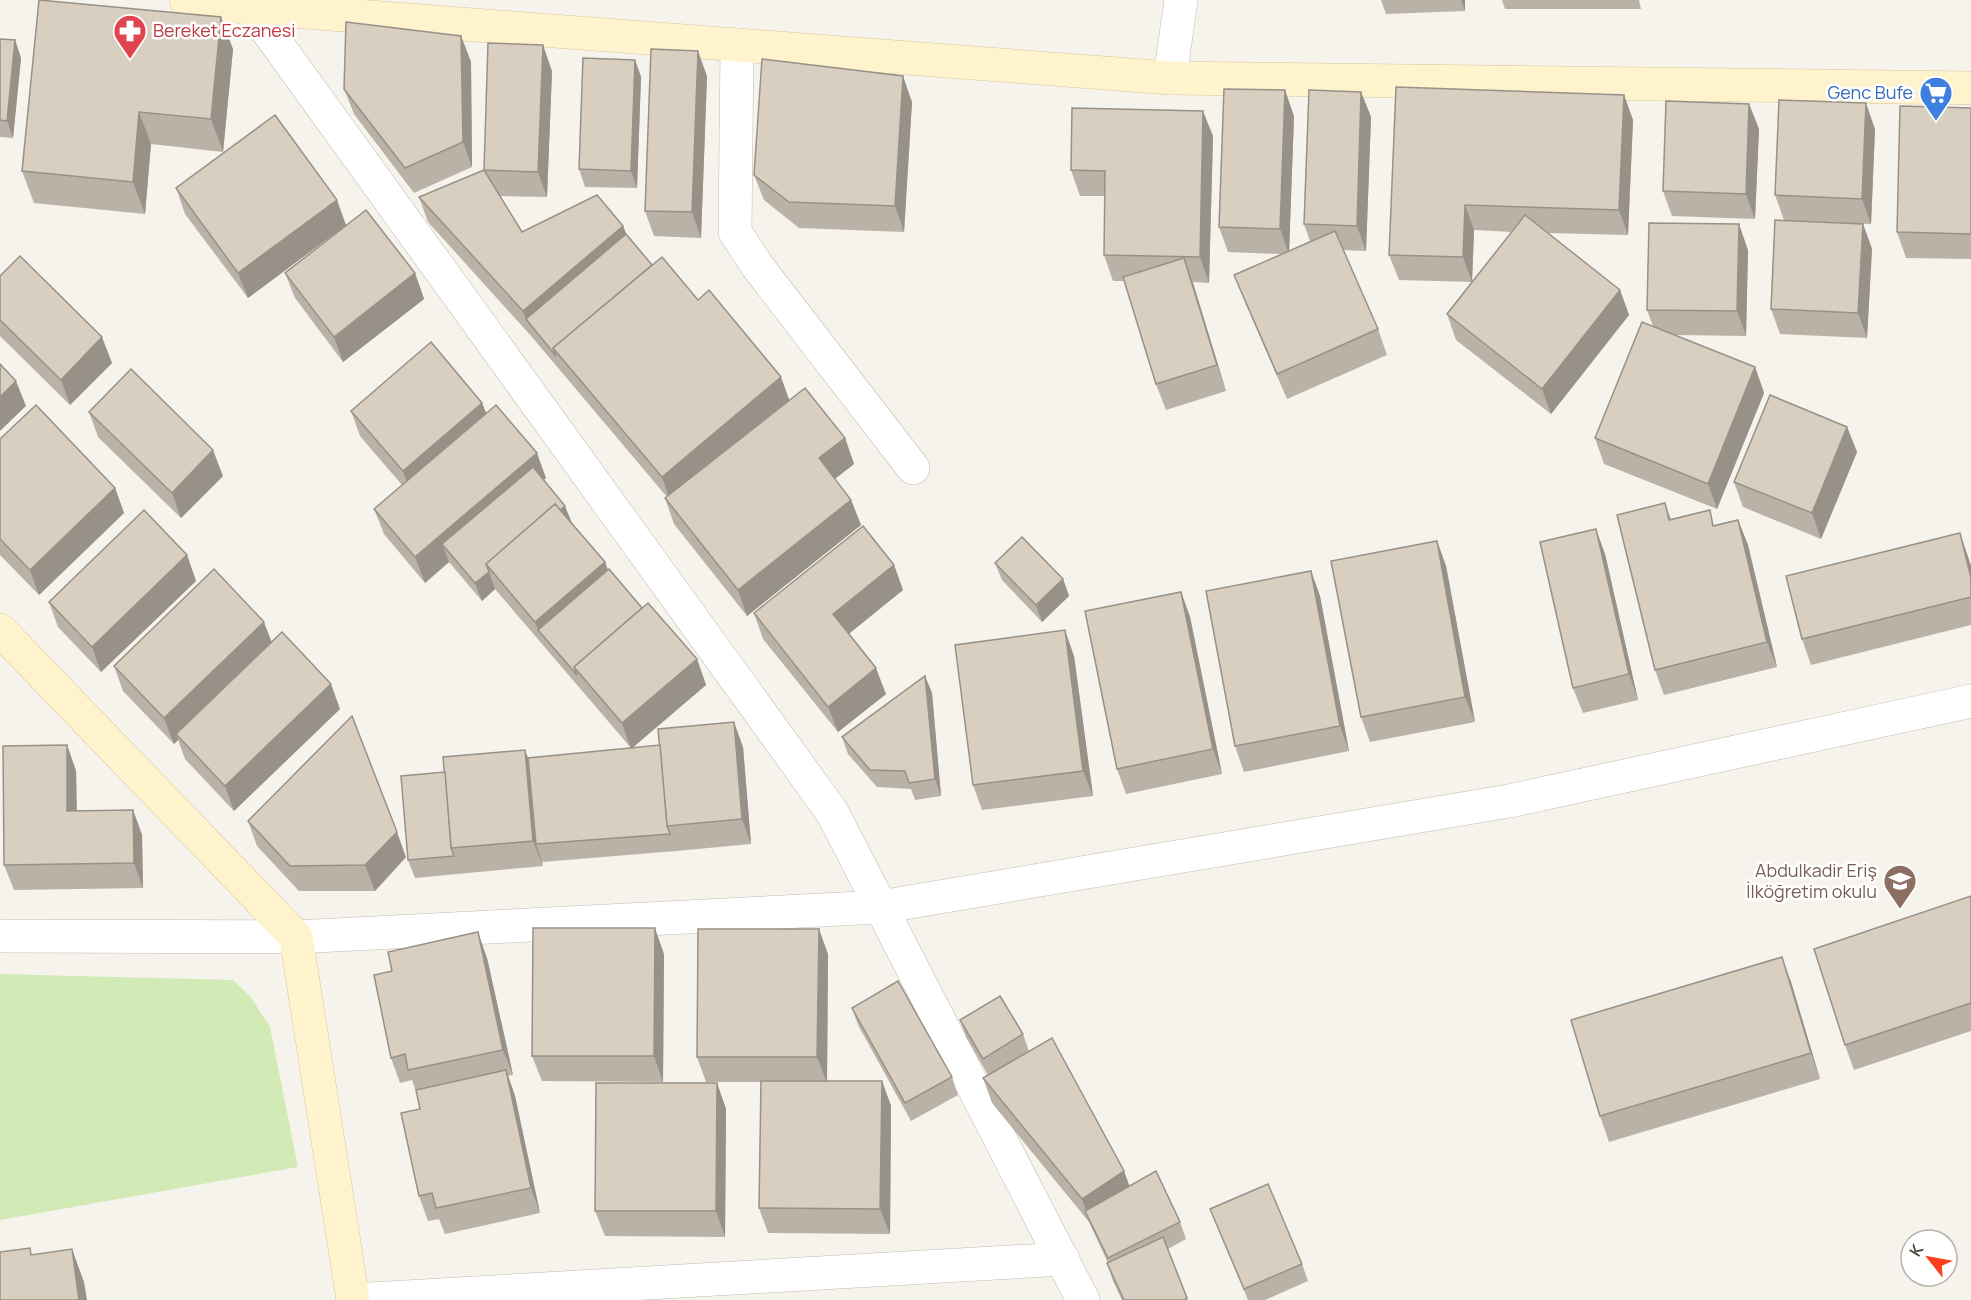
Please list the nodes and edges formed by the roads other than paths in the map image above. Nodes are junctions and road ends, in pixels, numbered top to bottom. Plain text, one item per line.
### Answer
1 (186, 0) edge
2 (1181, 0) edge
3 (253, 4) edge
4 (736, 45) junction
5 (1170, 78) junction
6 (1971, 88) edge
7 (913, 468) dead end
8 (0, 630) edge
9 (1971, 701) edge
10 (880, 907) junction
11 (0, 936) edge
12 (296, 937) junction
13 (1063, 1259) junction
14 (353, 1300) edge
15 (1083, 1300) edge

1 - 3 main road
2 - 5 street
3 - 4 main road
3 - 10 street
4 - 5 main road
4 - 7 street
5 - 6 main road
8 - 12 main road
9 - 10 street
10 - 12 street
10 - 13 street
11 - 12 street
12 - 14 main road
13 - 14 street
13 - 15 street

